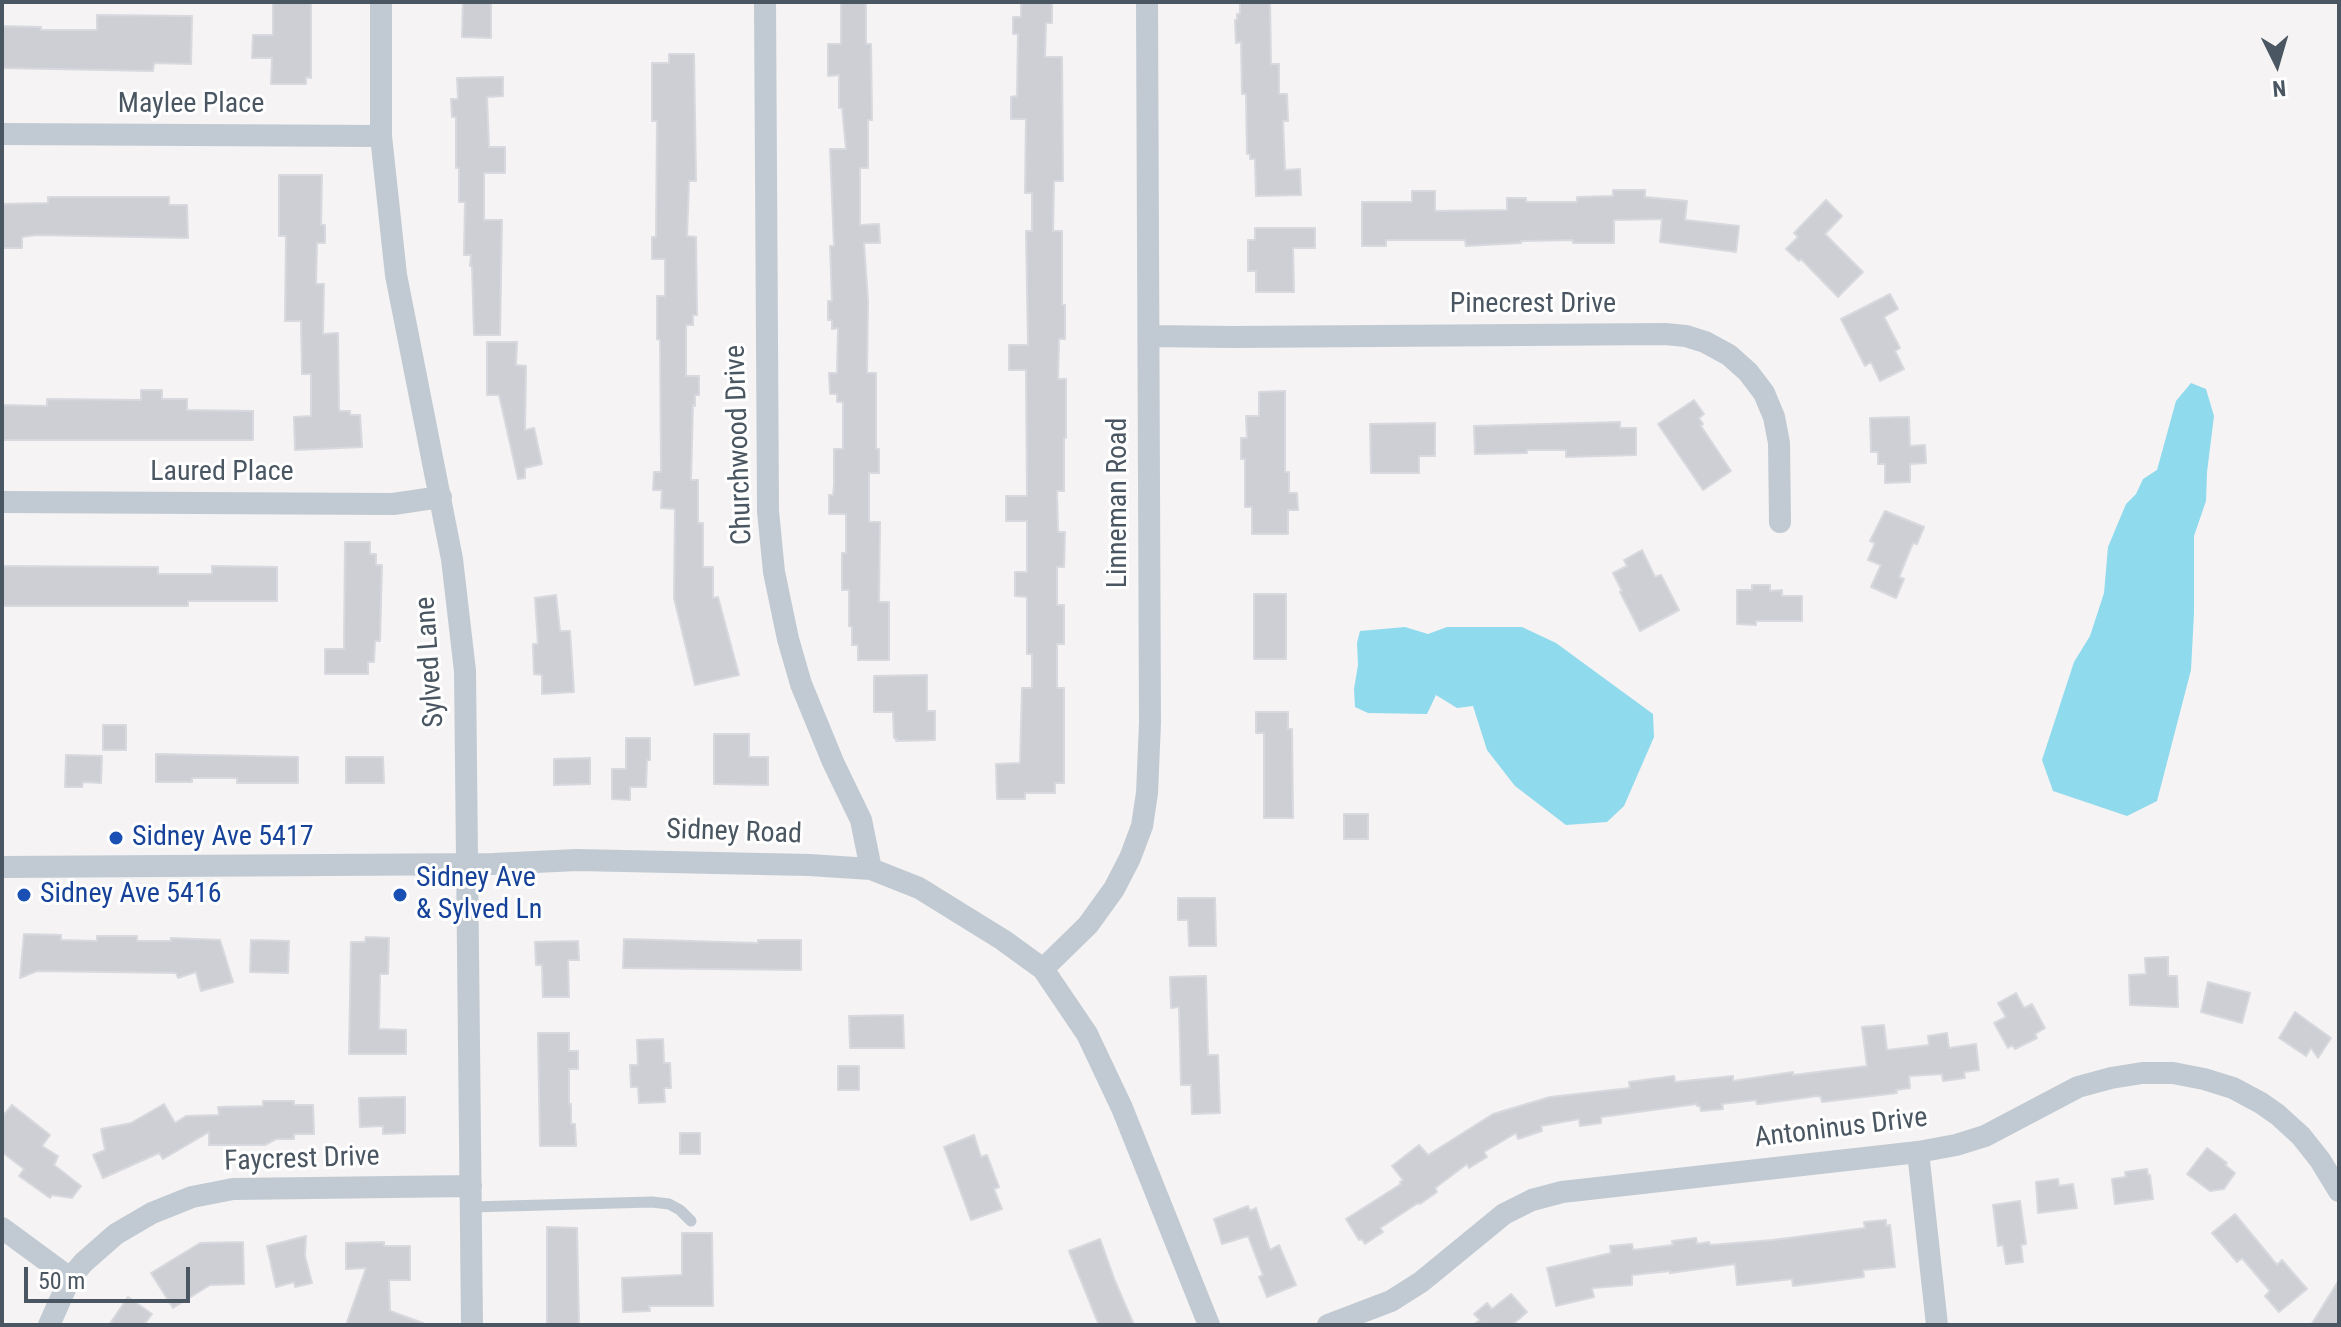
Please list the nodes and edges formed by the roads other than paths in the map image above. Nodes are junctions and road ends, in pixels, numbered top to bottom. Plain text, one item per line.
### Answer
1 (381, 2) edge
2 (765, 2) edge
3 (1147, 2) edge
4 (2, 134) edge
5 (381, 136) junction
6 (1149, 336) junction
7 (441, 497) junction
8 (2, 502) edge
9 (1780, 522) dead end
10 (468, 864) junction
11 (2, 867) edge
12 (871, 869) junction
13 (1043, 969) junction
14 (1918, 1152) junction
15 (2339, 1191) edge
16 (471, 1196) junction
17 (691, 1221) dead end
18 (2, 1228) edge
19 (70, 1278) junction
20 (49, 1325) edge
21 (472, 1325) edge
22 (1209, 1325) edge
23 (1328, 1325) edge
24 (1937, 1325) edge

1 - 5 street, Sylved Lane
2 - 12 street, Churchwood Drive
3 - 6 street, Linneman Road
4 - 5 street, Maylee Place
5 - 7 street, Sylved Lane
6 - 9 street, Pinecrest Drive
6 - 13 street, Linneman Road
7 - 8 street, Laured Place
7 - 10 street, Sylved Lane
10 - 11 street, Sidney Road
10 - 12 street, Sidney Road
10 - 16 street, Sylved Lane
12 - 13 street, Sidney Road
13 - 22 street, Sidney Road
14 - 15 street, Antoninus Drive
14 - 23 street, Antoninus Drive
14 - 24 street
16 - 17 lane
16 - 19 street, Faycrest Drive
16 - 21 street, Sylved Lane
18 - 19 street
19 - 20 street, Faycrest Drive

